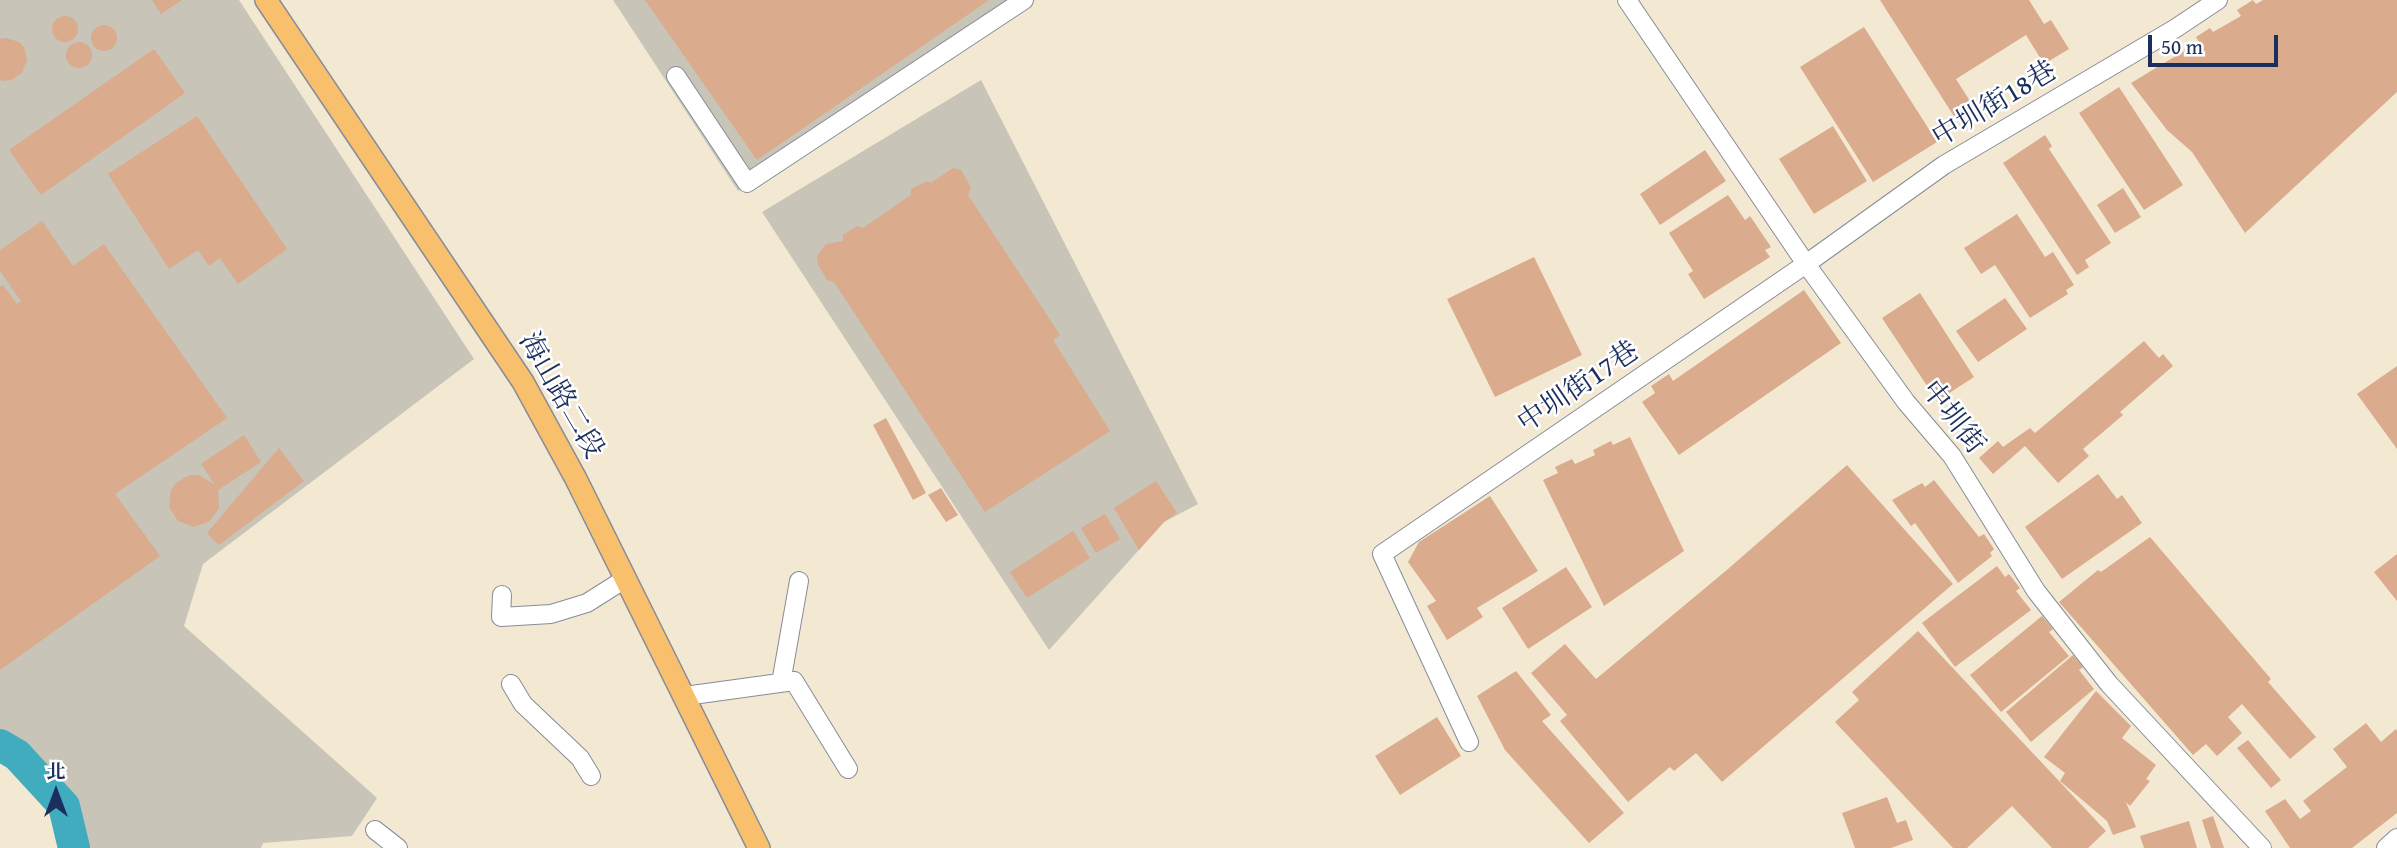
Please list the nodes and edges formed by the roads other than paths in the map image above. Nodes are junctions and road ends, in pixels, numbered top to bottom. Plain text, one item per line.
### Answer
1 (266, 0) edge
2 (1024, 0) edge
3 (1627, 0) edge
4 (2218, 0) edge
5 (676, 76) dead end
6 (1807, 264) junction
7 (625, 579) junction
8 (799, 581) dead end
9 (502, 595) dead end
10 (788, 682) junction
11 (511, 684) dead end
12 (685, 696) junction
13 (1469, 741) dead end
14 (848, 769) dead end
15 (591, 776) dead end
16 (375, 830) dead end
17 (2397, 838) edge
18 (398, 848) edge
19 (759, 848) edge
20 (2262, 848) edge
21 (2386, 848) edge

1 - 7 main road, 海山路二段
2 - 5 street
3 - 6 street, 中圳街
4 - 6 street, 中圳街18巷
6 - 13 street, 中圳街17巷
6 - 20 street, 中圳街
7 - 9 street
7 - 12 main road, 海山路二段
8 - 10 street
10 - 12 street
10 - 14 street
11 - 15 street
12 - 19 main road, 海山路二段
16 - 18 street
17 - 21 street

